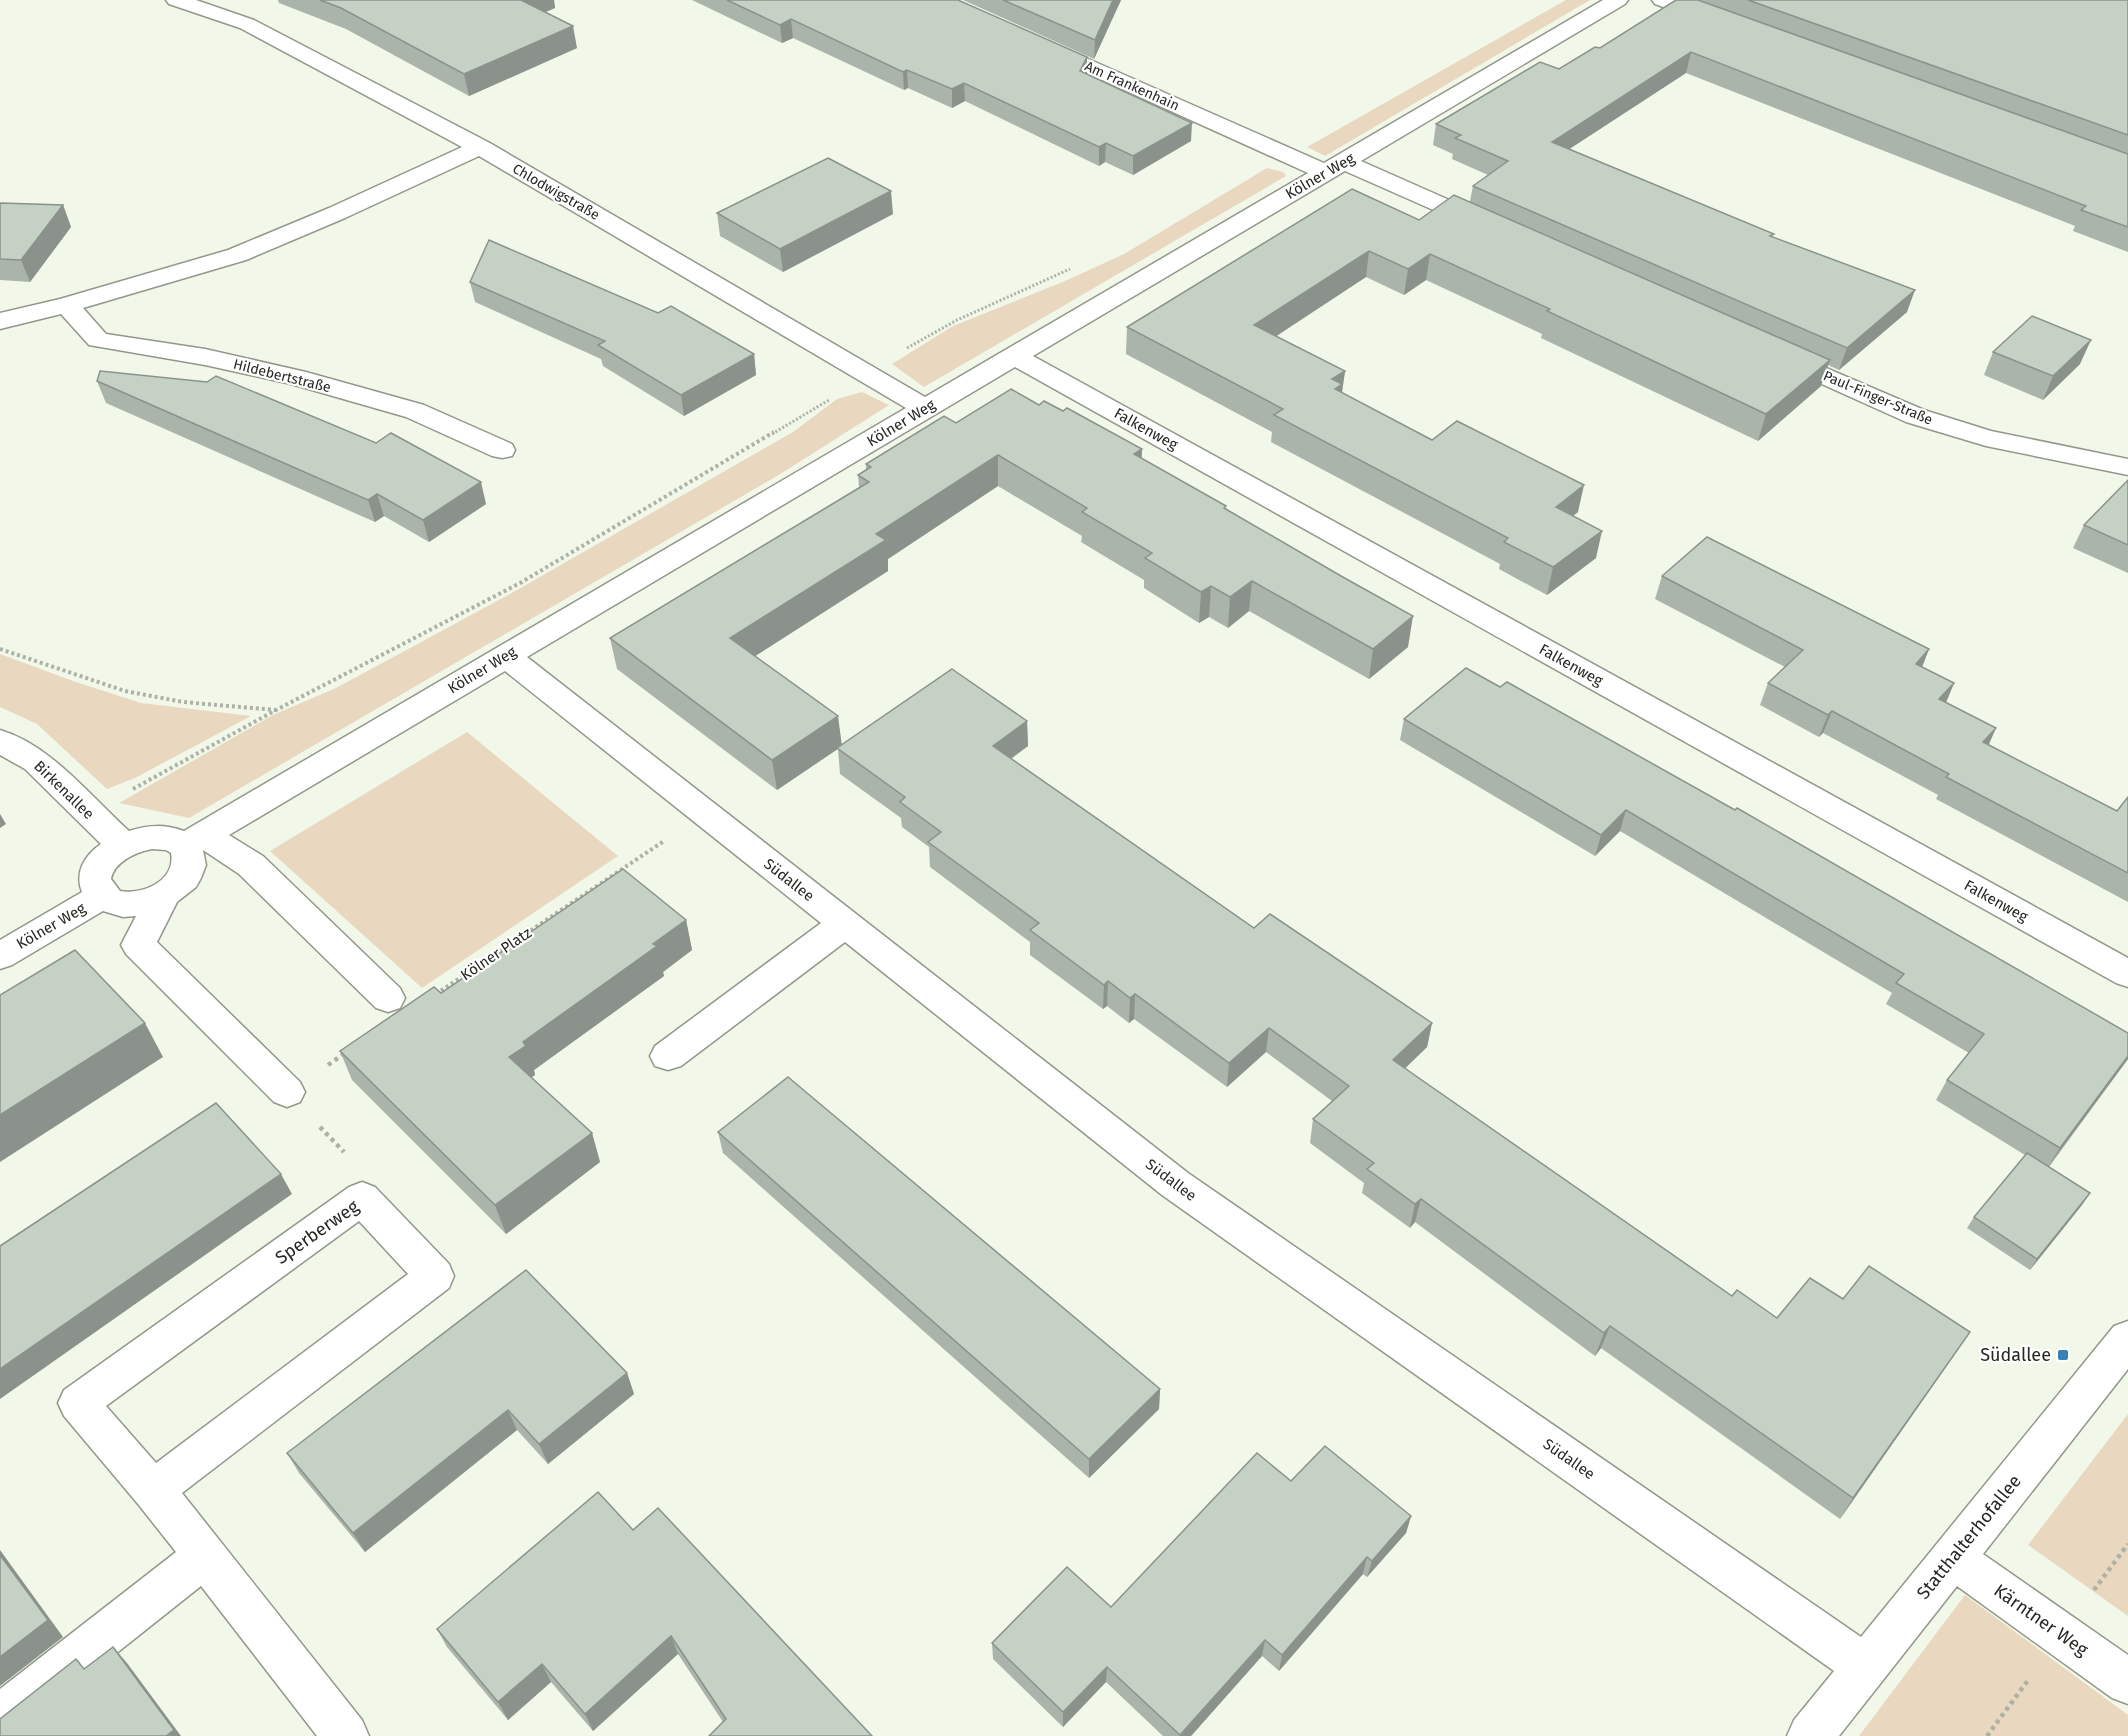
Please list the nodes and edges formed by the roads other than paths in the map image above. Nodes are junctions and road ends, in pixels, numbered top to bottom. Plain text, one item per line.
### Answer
1 (176, 0) edge
2 (1618, 0) edge
3 (1662, 0) edge
4 (1729, 24) edge
5 (1027, 39) edge
6 (480, 147) junction
7 (1334, 167) junction
8 (1505, 234) edge
9 (67, 305) junction
10 (0, 321) edge
11 (1764, 349) edge
12 (1014, 356) junction
13 (925, 408) junction
14 (502, 450) dead end
15 (2128, 467) edge
16 (506, 656) junction
17 (0, 741) edge
18 (193, 840) junction
19 (124, 845) junction
20 (164, 895) junction
21 (102, 896) junction
22 (845, 924) junction
23 (0, 956) edge
24 (2128, 974) edge
25 (388, 998) dead end
26 (668, 1056) dead end
27 (287, 1092) road end
28 (2128, 1339) edge
29 (153, 1490) junction
30 (205, 1556) junction
31 (1953, 1558) junction
32 (1865, 1666) junction
33 (2128, 1682) edge
34 (0, 1717) edge
35 (346, 1736) edge
36 (1810, 1736) edge

1 - 6 street, Chlodwigstraße
2 - 7 street, Kölner Weg
3 - 4 street
5 - 7 street, Am Frankenhain
6 - 9 street
6 - 13 street, Chlodwigstraße
7 - 8 street
7 - 12 street, Kölner Weg
9 - 10 street
9 - 14 street, Hildebertstraße
11 - 15 street, Paul-Finger-Straße
12 - 13 street, Kölner Weg
12 - 24 street, Falkenweg
13 - 16 street, Kölner Weg
16 - 18 street, Kölner Weg
16 - 22 street, Südallee
17 - 19 street, Birkenallee
18 - 19 street
18 - 20 street
18 - 25 street
19 - 21 street
20 - 21 street
20 - 27 street
21 - 23 street, Kölner Weg
22 - 26 street
22 - 32 street, Südallee
28 - 31 street, Statthalterhofallee
29 - 29 street, Sperberweg
29 - 30 street, Sperberweg
30 - 34 street
30 - 35 street, Sperberweg
31 - 32 street, Statthalterhofallee
31 - 33 street, Kärntner Weg
32 - 36 street, Statthalterhofallee

